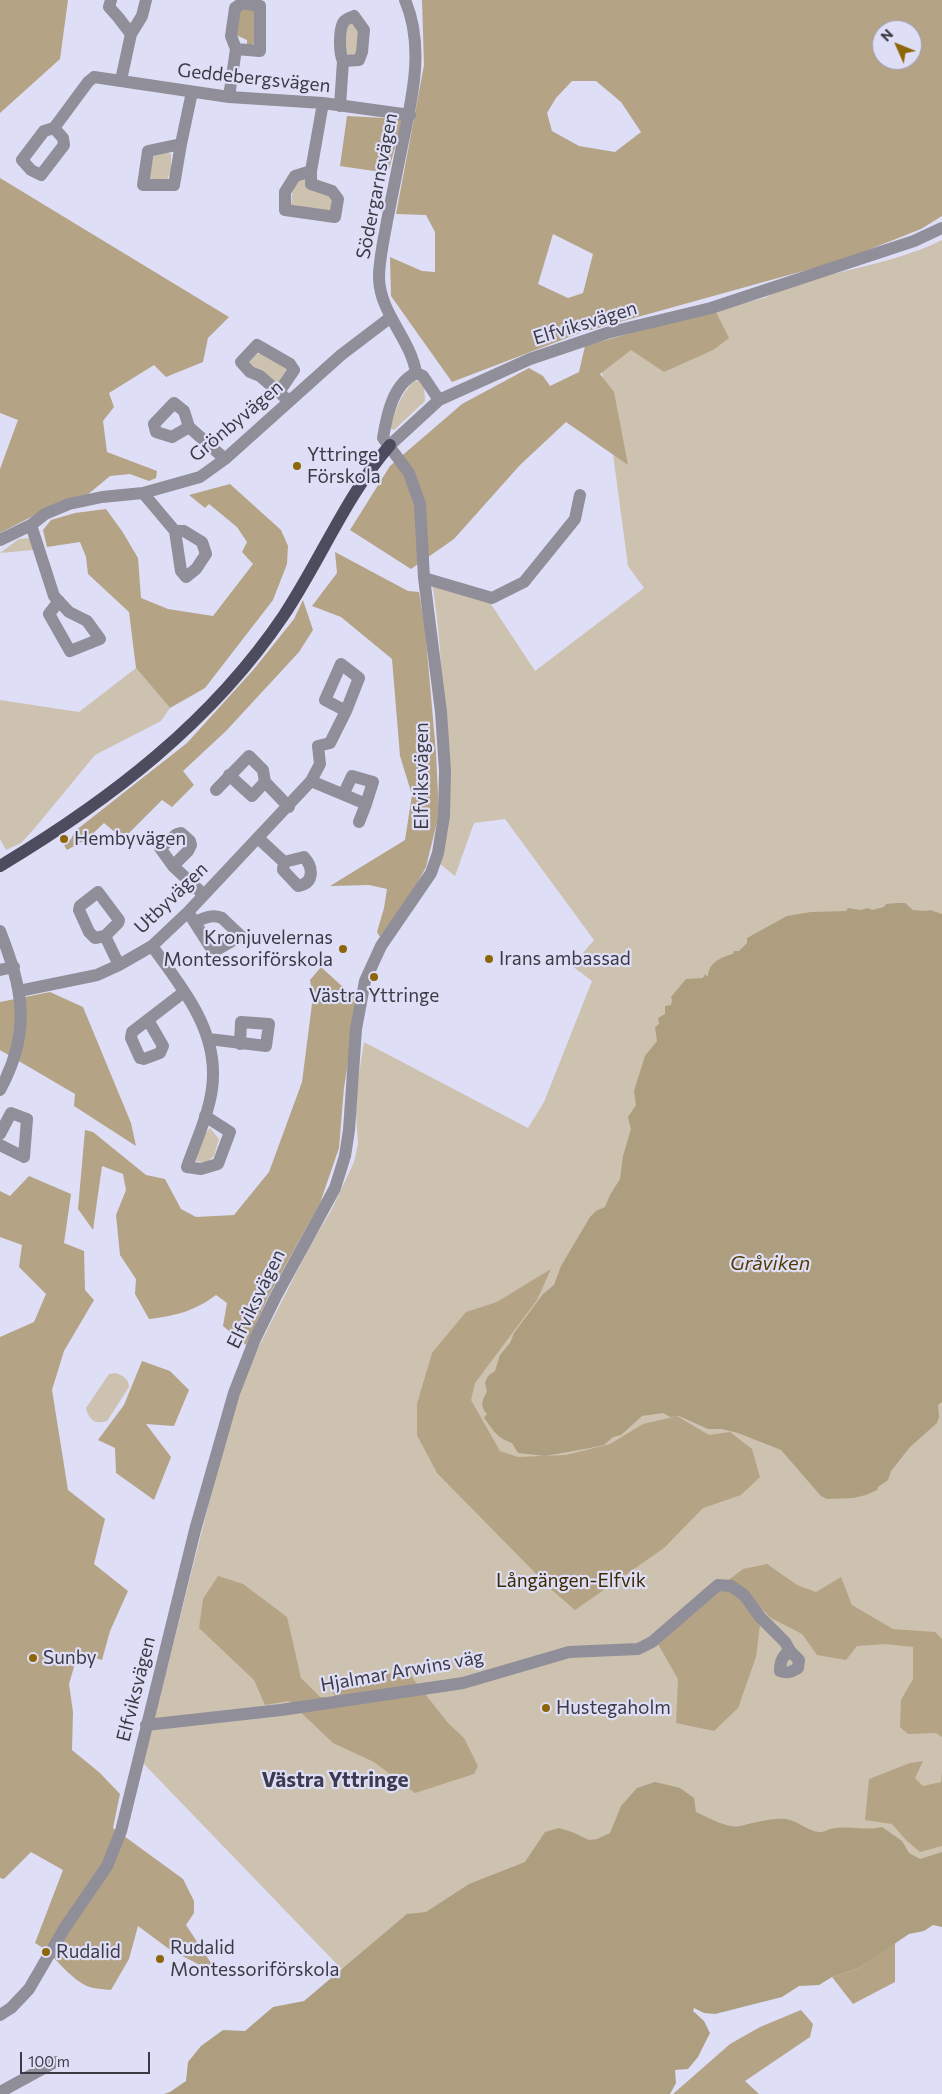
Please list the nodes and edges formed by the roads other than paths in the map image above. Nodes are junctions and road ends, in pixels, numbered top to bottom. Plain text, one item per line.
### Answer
1 (111, 0) edge
2 (146, 0) edge
3 (405, 0) edge
4 (130, 34) junction
5 (236, 49) dead end
6 (343, 61) dead end
7 (121, 80) junction
8 (192, 92) junction
9 (229, 97) junction
10 (322, 103) junction
11 (340, 106) junction
12 (410, 115) junction
13 (54, 128) dead end
14 (181, 144) dead end
15 (311, 171) junction
16 (942, 228) edge
17 (391, 317) junction
18 (416, 373) junction
19 (279, 392) dead end
20 (439, 400) junction
21 (289, 401) junction
22 (189, 427) dead end
23 (390, 445) junction
24 (225, 460) junction
25 (143, 493) junction
26 (580, 495) dead end
27 (31, 525) junction
28 (174, 531) dead end
29 (0, 540) edge
30 (424, 578) junction
31 (58, 601) dead end
32 (346, 711) dead end
33 (229, 775) junction
34 (312, 781) junction
35 (265, 782) junction
36 (216, 790) dead end
37 (344, 793) junction
38 (366, 804) junction
39 (288, 807) junction
40 (360, 822) dead end
41 (258, 838) junction
42 (284, 862) dead end
43 (0, 866) edge
44 (173, 866) dead end
45 (204, 895) junction
46 (0, 931) edge
47 (105, 936) dead end
48 (152, 946) junction
49 (119, 965) junction
50 (14, 967) junction
51 (0, 970) edge
52 (19, 991) junction
53 (184, 992) junction
54 (148, 1020) dead end
55 (209, 1039) junction
56 (240, 1044) dead end
57 (0, 1090) edge
58 (205, 1116) dead end
59 (0, 1134) edge
60 (0, 1145) edge
61 (790, 1651) dead end
62 (146, 1725) junction
63 (0, 2014) edge
64 (55, 2062) dead end
65 (0, 2092) edge

1 - 4 street
2 - 4 street
3 - 12 street, Södergarnsvägen
4 - 7 street
5 - 9 street
6 - 11 street
7 - 8 street, Geddebergsvägen
7 - 13 street, Geddebergsvägen
8 - 9 street, Geddebergsvägen
8 - 14 street
9 - 10 street, Geddebergsvägen
10 - 11 street, Geddebergsvägen
10 - 15 street
11 - 12 street, Geddebergsvägen
12 - 17 street, Södergarnsvägen
15 - 15 street
16 - 20 street, Elfviksvägen
17 - 18 street, Södergarnsvägen
17 - 21 street, Grönbyvägen
18 - 20 street, Södergarnsvägen
18 - 23 street
19 - 21 street
20 - 23 street, Elfviksvägen
21 - 24 street, Grönbyvägen
22 - 24 street
23 - 30 street, Elfviksvägen
23 - 43 main road
24 - 25 street, Grönbyvägen
25 - 27 street, Grönbyvägen
25 - 28 street
26 - 30 street
27 - 29 street, Grönbyvägen
27 - 31 street
30 - 62 street, Elfviksvägen
32 - 34 street, Utbyvägen
33 - 35 street
33 - 35 street
33 - 36 street
34 - 37 street
34 - 39 street, Utbyvägen
35 - 39 street
37 - 38 street
37 - 38 street
38 - 40 street
39 - 41 street, Utbyvägen
41 - 42 street
41 - 45 street, Utbyvägen
44 - 45 street
45 - 48 street, Utbyvägen
46 - 50 street
47 - 49 street
48 - 49 street, Utbyvägen
48 - 53 street
49 - 52 street, Utbyvägen
50 - 51 street
50 - 52 street
52 - 57 street
53 - 54 street
53 - 55 street
55 - 56 street
55 - 58 street
59 - 60 street
61 - 62 street, Hjalmar Arwins väg
62 - 63 street, Elfviksvägen
64 - 65 street

